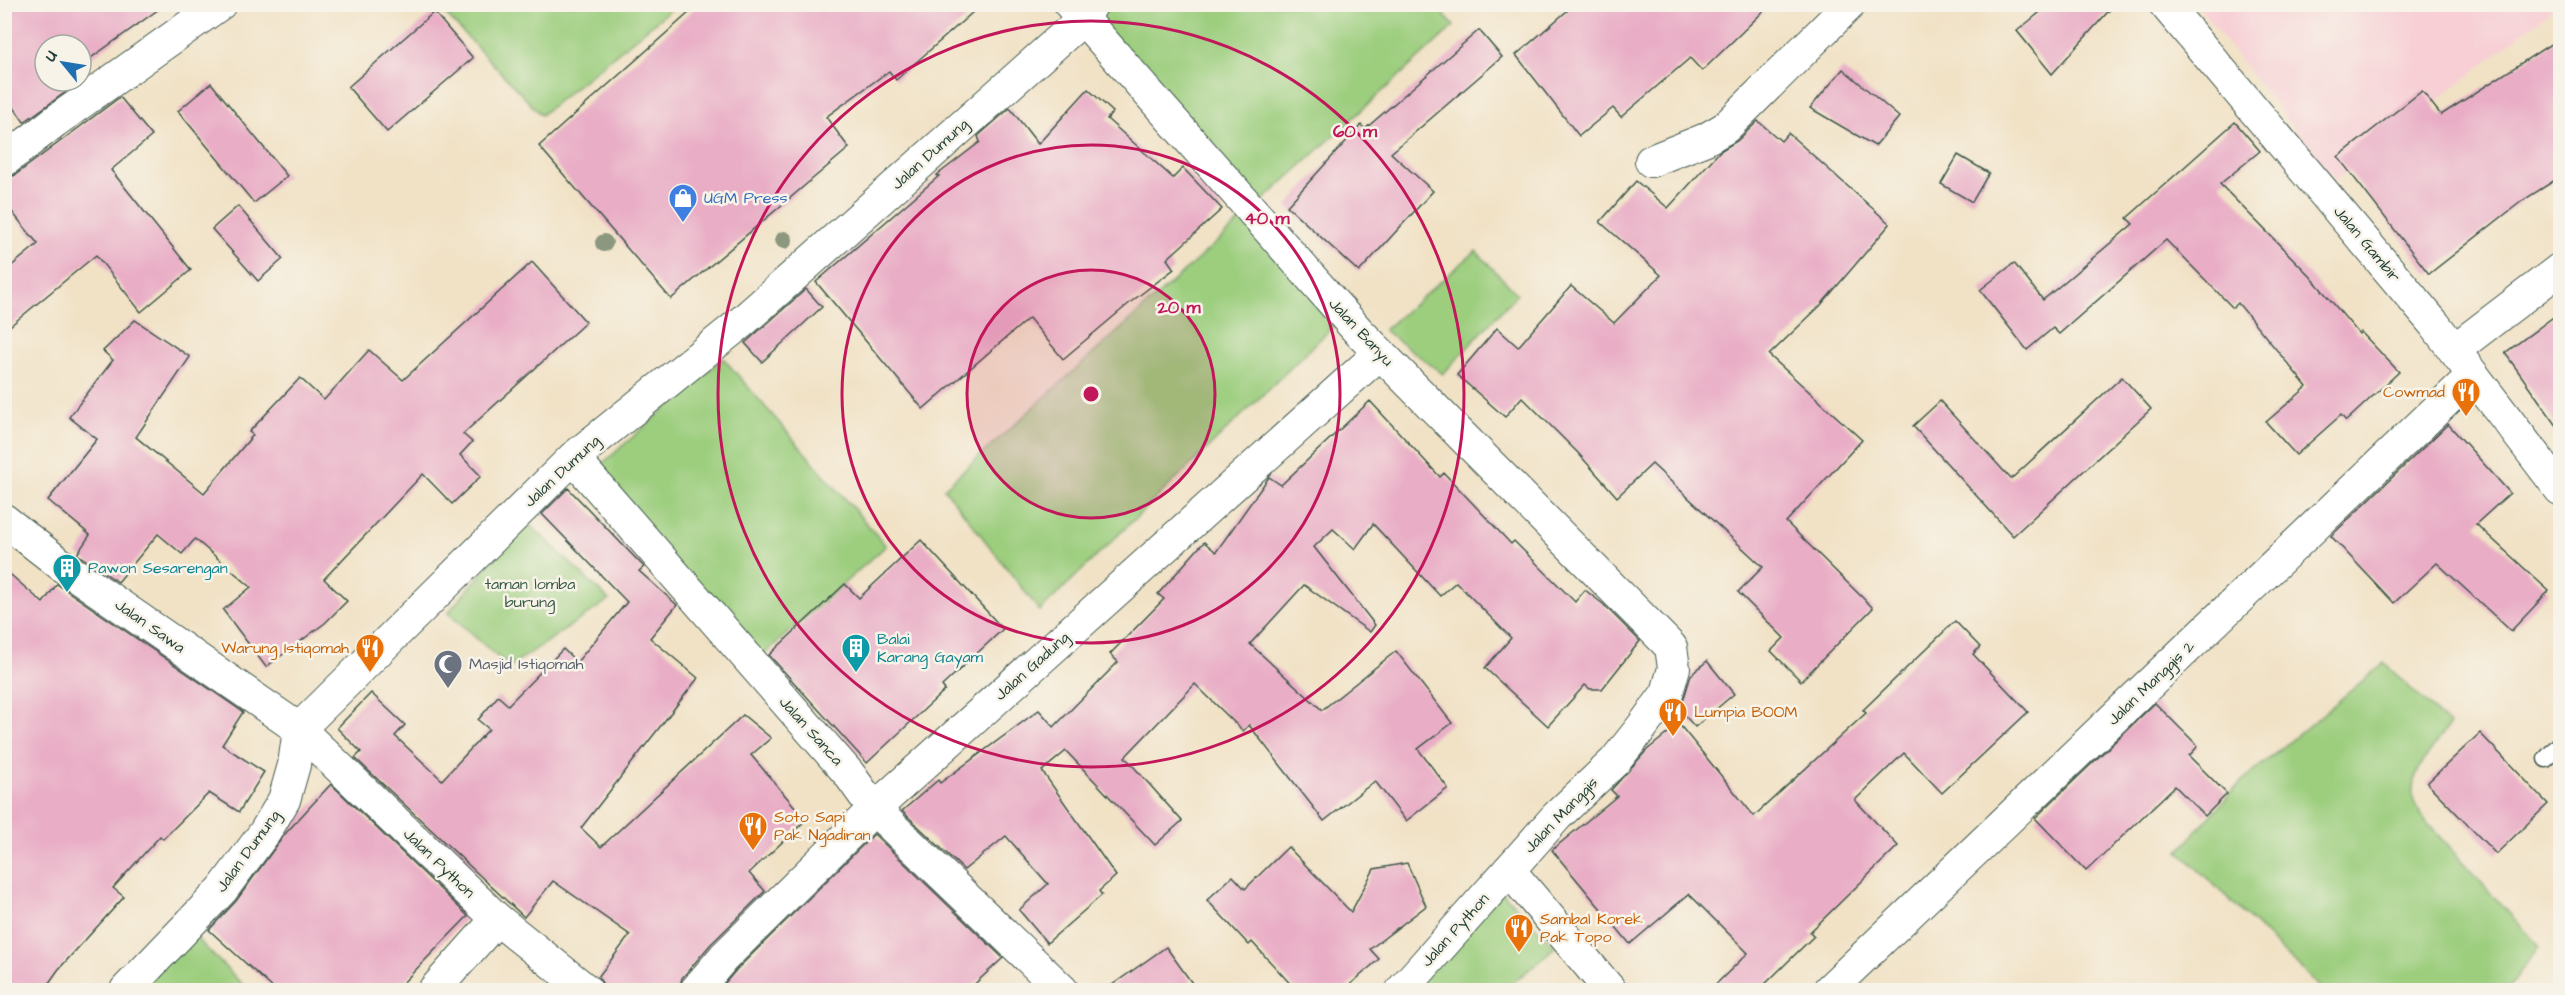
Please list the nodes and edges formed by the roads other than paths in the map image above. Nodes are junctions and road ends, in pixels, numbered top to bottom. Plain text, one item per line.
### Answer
1 (220, 4) edge
2 (1850, 4) edge
3 (2165, 4) edge
4 (1081, 9) edge
5 (4, 161) edge
6 (1651, 161) dead end
7 (2560, 269) edge
8 (2454, 350) junction
9 (1380, 353) junction
10 (2472, 376) junction
11 (573, 458) junction
12 (2560, 489) edge
13 (4, 520) edge
14 (1654, 629) joint
15 (299, 729) junction
16 (2560, 744) edge
17 (2546, 759) dead end
18 (874, 808) junction
19 (1509, 870) junction
20 (497, 919) junction
21 (126, 990) edge
22 (434, 990) edge
23 (586, 990) edge
24 (696, 990) edge
25 (1062, 990) edge
26 (1402, 990) edge
27 (1610, 990) edge
28 (1829, 990) edge

1 - 5 street
2 - 6 street
3 - 8 street, Jalan Gambir
4 - 9 street, Jalan Banyu
4 - 11 street, Jalan Dumung
7 - 8 street
8 - 10 street, Jalan Gambir
9 - 14 street, Jalan Banyu
9 - 18 street, Jalan Gadung
10 - 12 street, Jalan Gambir
10 - 28 street, Jalan Manggis 2
11 - 15 street, Jalan Dumung
11 - 18 street, Jalan Sanca
13 - 15 street, Jalan Sawa
14 - 19 street, Jalan Manggis
15 - 20 street, Jalan Python
15 - 21 street, Jalan Dumung
16 - 17 lane
18 - 24 street, Jalan Gadung
18 - 25 street, Jalan Sanca
19 - 26 street, Jalan Python
19 - 27 street
20 - 22 street
20 - 23 street, Jalan Python

